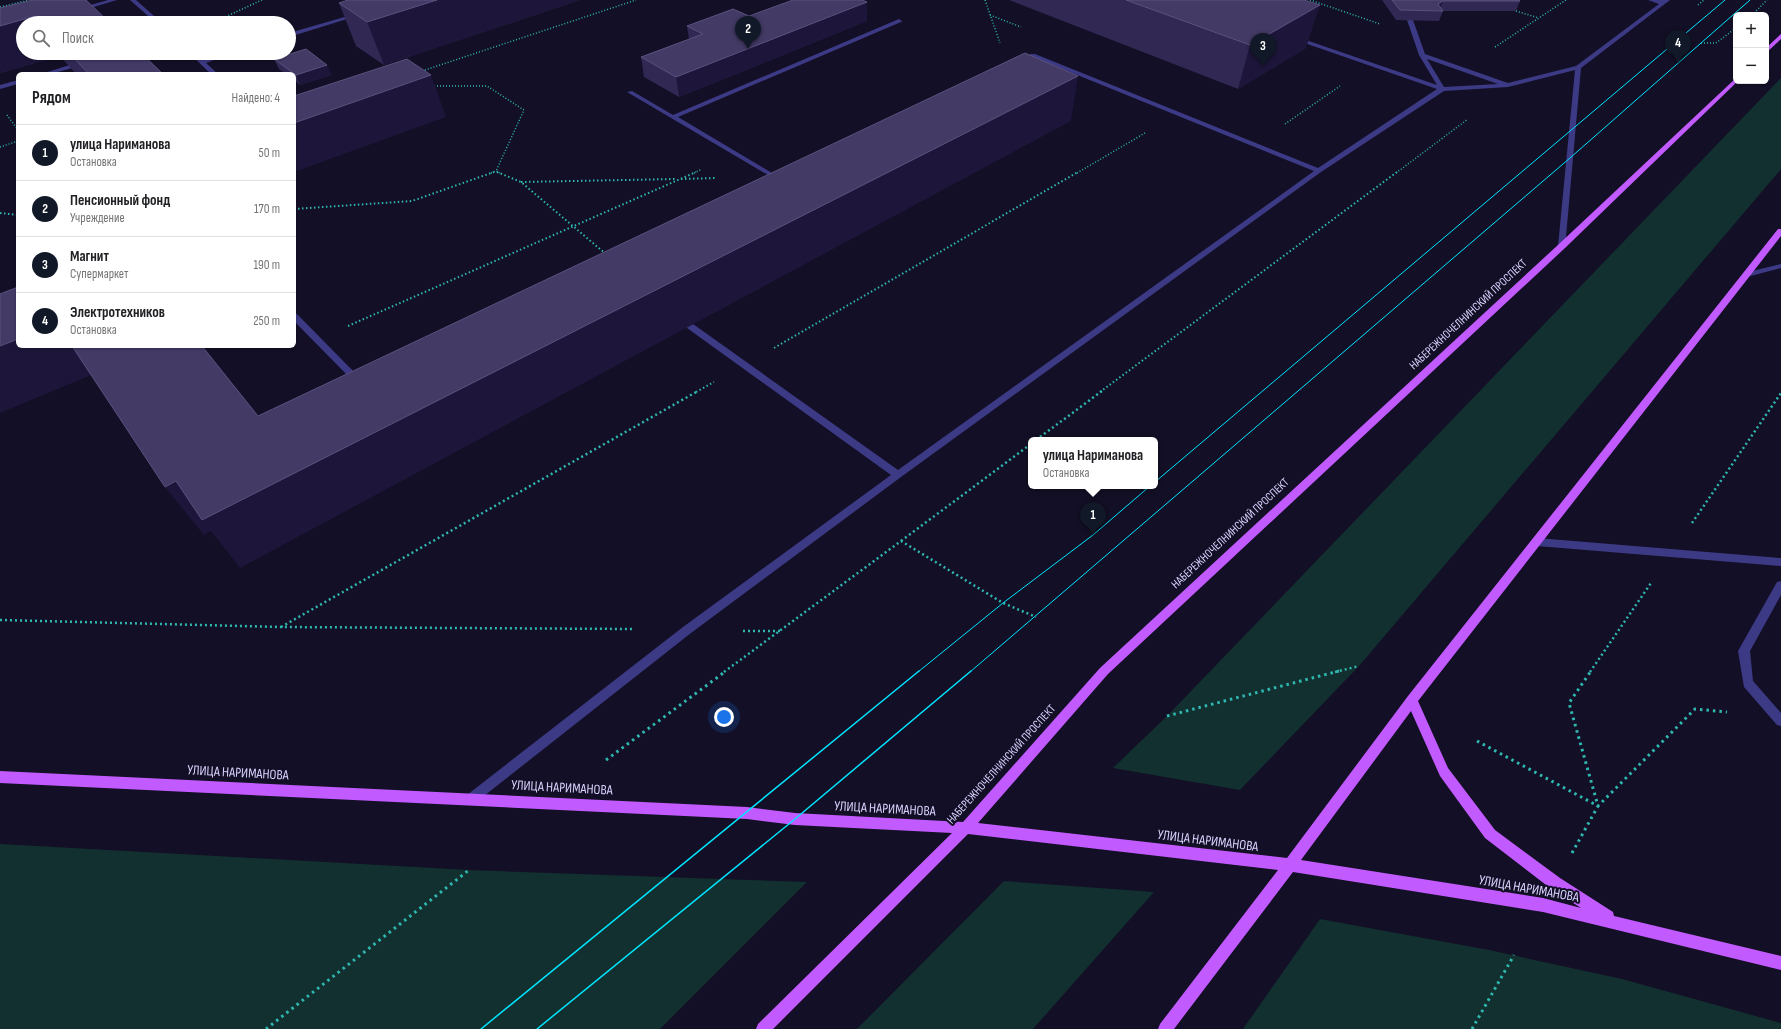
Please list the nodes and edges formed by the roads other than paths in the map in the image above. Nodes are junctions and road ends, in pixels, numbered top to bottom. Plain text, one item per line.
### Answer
1 (114, 0) edge
2 (133, 0) edge
3 (1651, 0) edge
4 (1665, 2) edge
5 (71, 12) edge
6 (363, 13) edge
7 (150, 16) edge
8 (1410, 20) edge
9 (899, 21) dead end
10 (296, 33) edge
11 (1291, 36) edge
12 (1781, 36) edge
13 (1769, 48) edge
14 (1422, 55) junction
15 (208, 60) edge
16 (202, 62) joint
17 (70, 67) edge
18 (1008, 67) edge
19 (1578, 67) junction
20 (51, 72) edge
21 (213, 72) edge
22 (16, 83) edge
23 (1733, 83) edge
24 (1508, 85) junction
25 (0, 87) edge
26 (1442, 89) junction
27 (630, 92) dead end
28 (673, 116) junction
29 (1318, 170) junction
30 (775, 178) edge
31 (1781, 231) edge
32 (1562, 246) junction
33 (1781, 266) edge
34 (1747, 275) junction
35 (296, 318) edge
36 (690, 326) dead end
37 (369, 370) edge
38 (898, 475) junction
39 (1537, 542) junction
40 (1781, 562) edge
41 (1781, 585) edge
42 (1412, 700) junction
43 (1779, 719) edge
44 (0, 777) edge
45 (471, 799) junction
46 (966, 828) junction
47 (1290, 865) junction
48 (1614, 921) junction
49 (1781, 963) edge
50 (763, 1029) edge
51 (1166, 1029) edge

1 - 5 street
2 - 7 street
3 - 4 street
4 - 19 street
6 - 10 street
8 - 14 street
9 - 28 street
11 - 26 street
12 - 13 main road
14 - 24 street
14 - 26 street
15 - 16 street
16 - 21 street
17 - 20 street
18 - 29 street
19 - 24 street
19 - 32 street
22 - 25 street
23 - 32 main road, НАБЕРЕЖНОЧЕЛНИНСКИЙ ПРОСПЕКТ
24 - 26 street
26 - 29 street
27 - 28 street
28 - 30 street
29 - 38 street
31 - 34 main road
32 - 46 main road, НАБЕРЕЖНОЧЕЛНИНСКИЙ ПРОСПЕКТ
33 - 34 street
34 - 39 main road
35 - 37 street
36 - 38 street
38 - 45 street
39 - 40 street
39 - 42 main road
41 - 43 street
42 - 47 main road
42 - 48 main road
44 - 45 main road, УЛИЦА НАРИМАНОВА
45 - 46 main road, УЛИЦА НАРИМАНОВА
46 - 47 main road, УЛИЦА НАРИМАНОВА
46 - 50 main road, НАБЕРЕЖНОЧЕЛНИНСКИЙ ПРОСПЕКТ
47 - 48 main road, УЛИЦА НАРИМАНОВА
47 - 51 main road
48 - 49 main road, УЛИЦА НАРИМАНОВА

